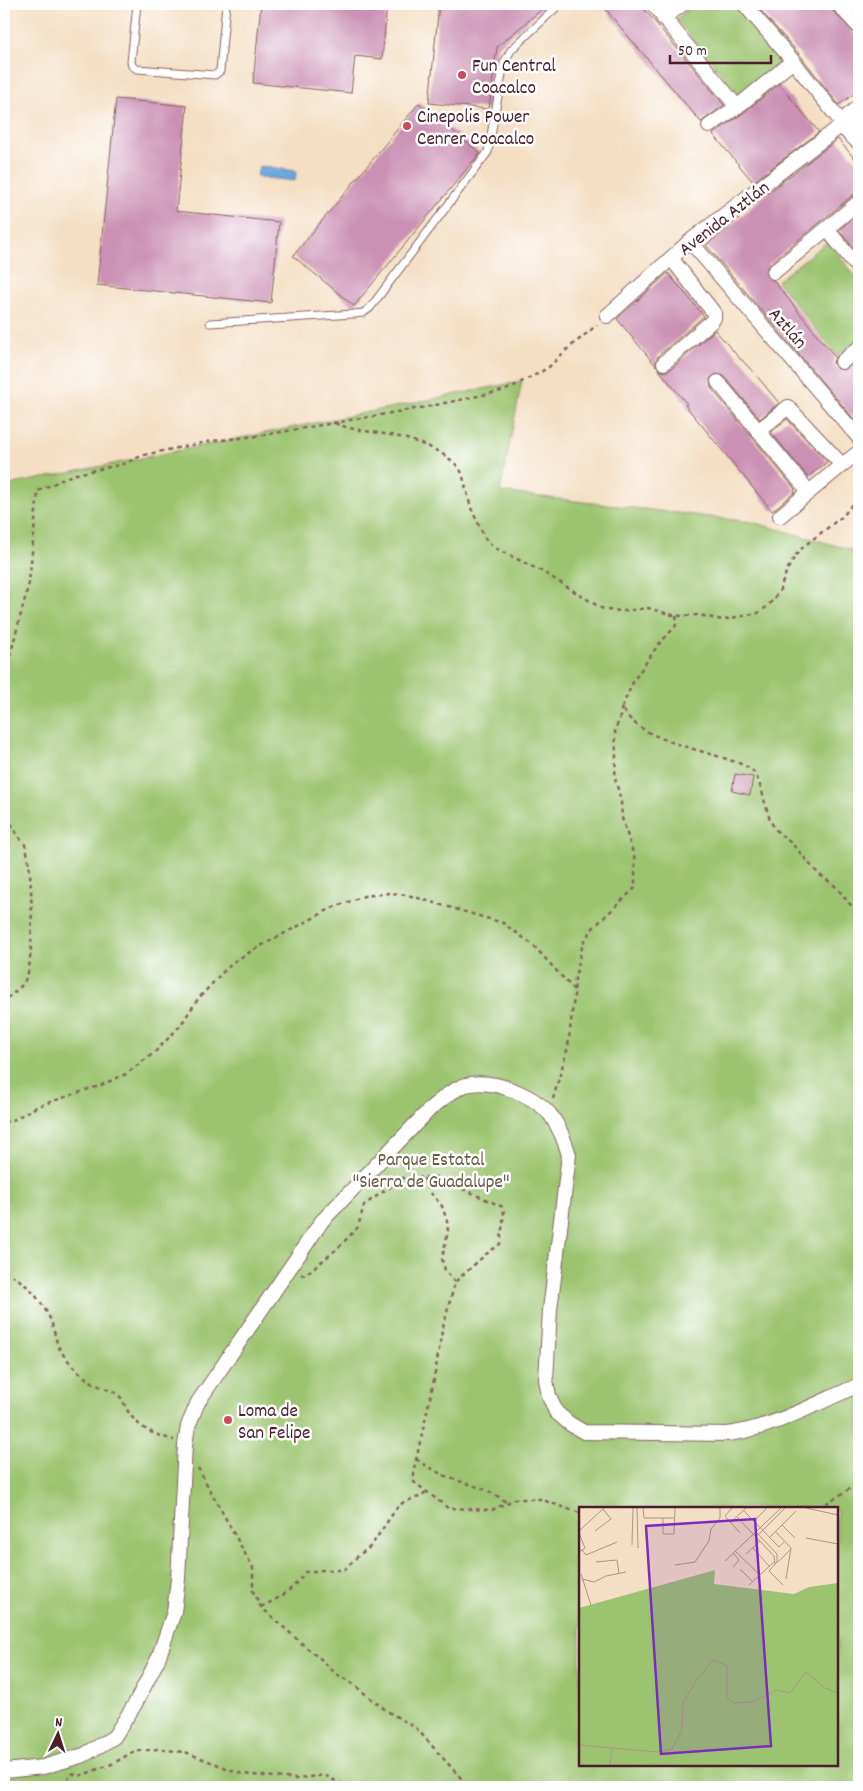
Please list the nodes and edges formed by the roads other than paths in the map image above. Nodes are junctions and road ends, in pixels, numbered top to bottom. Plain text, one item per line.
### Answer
1 (137, 4) edge
2 (226, 4) edge
3 (560, 4) edge
4 (653, 4) edge
5 (683, 4) edge
6 (744, 4) edge
7 (838, 4) edge
8 (663, 18) junction
9 (856, 18) edge
10 (793, 61) junction
11 (737, 107) junction
12 (859, 110) edge
13 (843, 124) junction
14 (709, 126) dead end
15 (859, 140) edge
16 (859, 202) edge
17 (827, 229) junction
18 (690, 241) junction
19 (670, 258) junction
20 (859, 269) edge
21 (774, 272) dead end
22 (607, 316) road end
23 (210, 323) dead end
24 (859, 348) edge
25 (842, 362) dead end
26 (664, 364) dead end
27 (718, 382) dead end
28 (758, 431) junction
29 (859, 438) edge
30 (859, 452) edge
31 (842, 465) junction
32 (809, 492) junction
33 (780, 516) dead end
34 (859, 1385) edge
35 (4, 1772) edge

1 - 2 lane
3 - 23 lane
4 - 8 street
5 - 8 street
6 - 10 street
7 - 9 street
8 - 11 street
10 - 11 street
10 - 13 street
11 - 14 street
12 - 13 street, Avenida Aztlán
13 - 15 street
13 - 18 street, Avenida Aztlán
16 - 17 street
17 - 20 street
17 - 21 street
18 - 19 street, Avenida Aztlán
18 - 29 street, Aztlán
19 - 22 street, Avenida Aztlán
19 - 26 street
24 - 25 street
27 - 28 street
28 - 31 street
28 - 32 street
30 - 31 street
31 - 32 street
32 - 33 street
34 - 35 street

